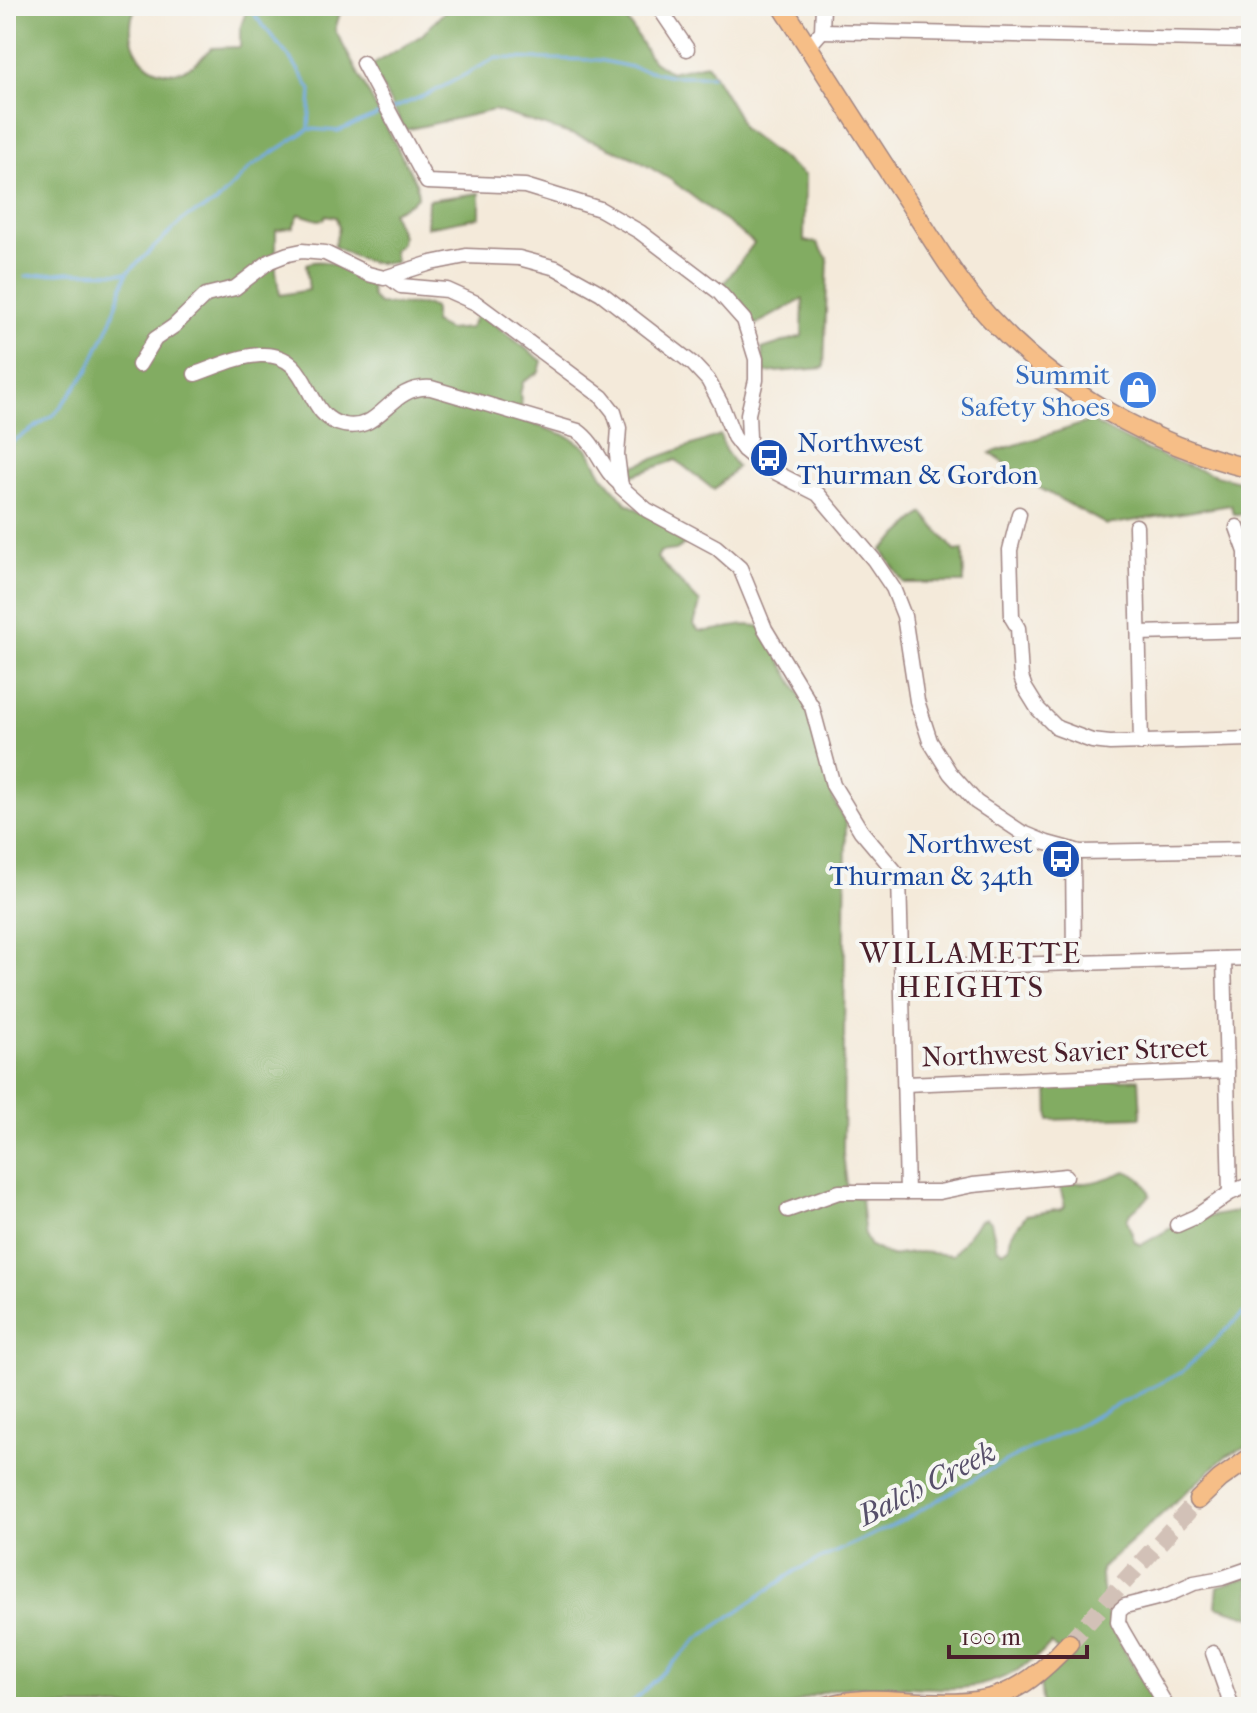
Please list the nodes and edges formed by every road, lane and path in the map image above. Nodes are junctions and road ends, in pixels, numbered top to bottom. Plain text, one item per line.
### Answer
1 (658, 6) edge
2 (782, 6) edge
3 (823, 6) edge
4 (822, 31) junction
5 (1251, 40) edge
6 (809, 46) junction
7 (687, 49) dead end
8 (363, 63) dead end
9 (390, 278) junction
10 (139, 365) dead end
11 (195, 374) dead end
12 (744, 450) junction
13 (1251, 469) edge
14 (621, 485) junction
15 (1019, 514) dead end
16 (1136, 526) dead end
17 (1237, 527) dead end
18 (1249, 630) edge
19 (1139, 633) junction
20 (1251, 739) edge
21 (1141, 743) junction
22 (1251, 849) edge
23 (1073, 850) junction
24 (1251, 958) edge
25 (1224, 959) junction
26 (1074, 963) junction
27 (902, 968) junction
28 (1227, 1071) junction
29 (905, 1084) junction
30 (1066, 1176) dead end
31 (1251, 1184) edge
32 (907, 1192) junction
33 (1230, 1193) junction
34 (788, 1210) dead end
35 (1177, 1225) dead end
36 (1251, 1457) edge
37 (1198, 1500) tunnel mouth
38 (1251, 1568) edge
39 (1069, 1643) tunnel mouth
40 (1213, 1653) dead end
41 (824, 1707) edge
42 (1167, 1707) edge
43 (1232, 1707) edge

1 - 7 street
2 - 6 main road
3 - 4 street
4 - 5 street
4 - 6 street
6 - 13 main road
8 - 12 street
9 - 10 street
9 - 12 street
9 - 14 street
11 - 14 street
12 - 23 street
14 - 27 street
15 - 21 street
16 - 19 street
17 - 18 street
18 - 19 street
19 - 21 street
20 - 21 street
22 - 23 street
23 - 26 street
24 - 25 street
25 - 26 street
25 - 28 street
26 - 27 street
27 - 29 street
28 - 29 street, Northwest Savier Street
28 - 33 street
29 - 32 street
30 - 32 street
31 - 33 street
32 - 34 street
33 - 35 street
36 - 37 main road
38 - 42 street
39 - 41 main road
40 - 43 street

